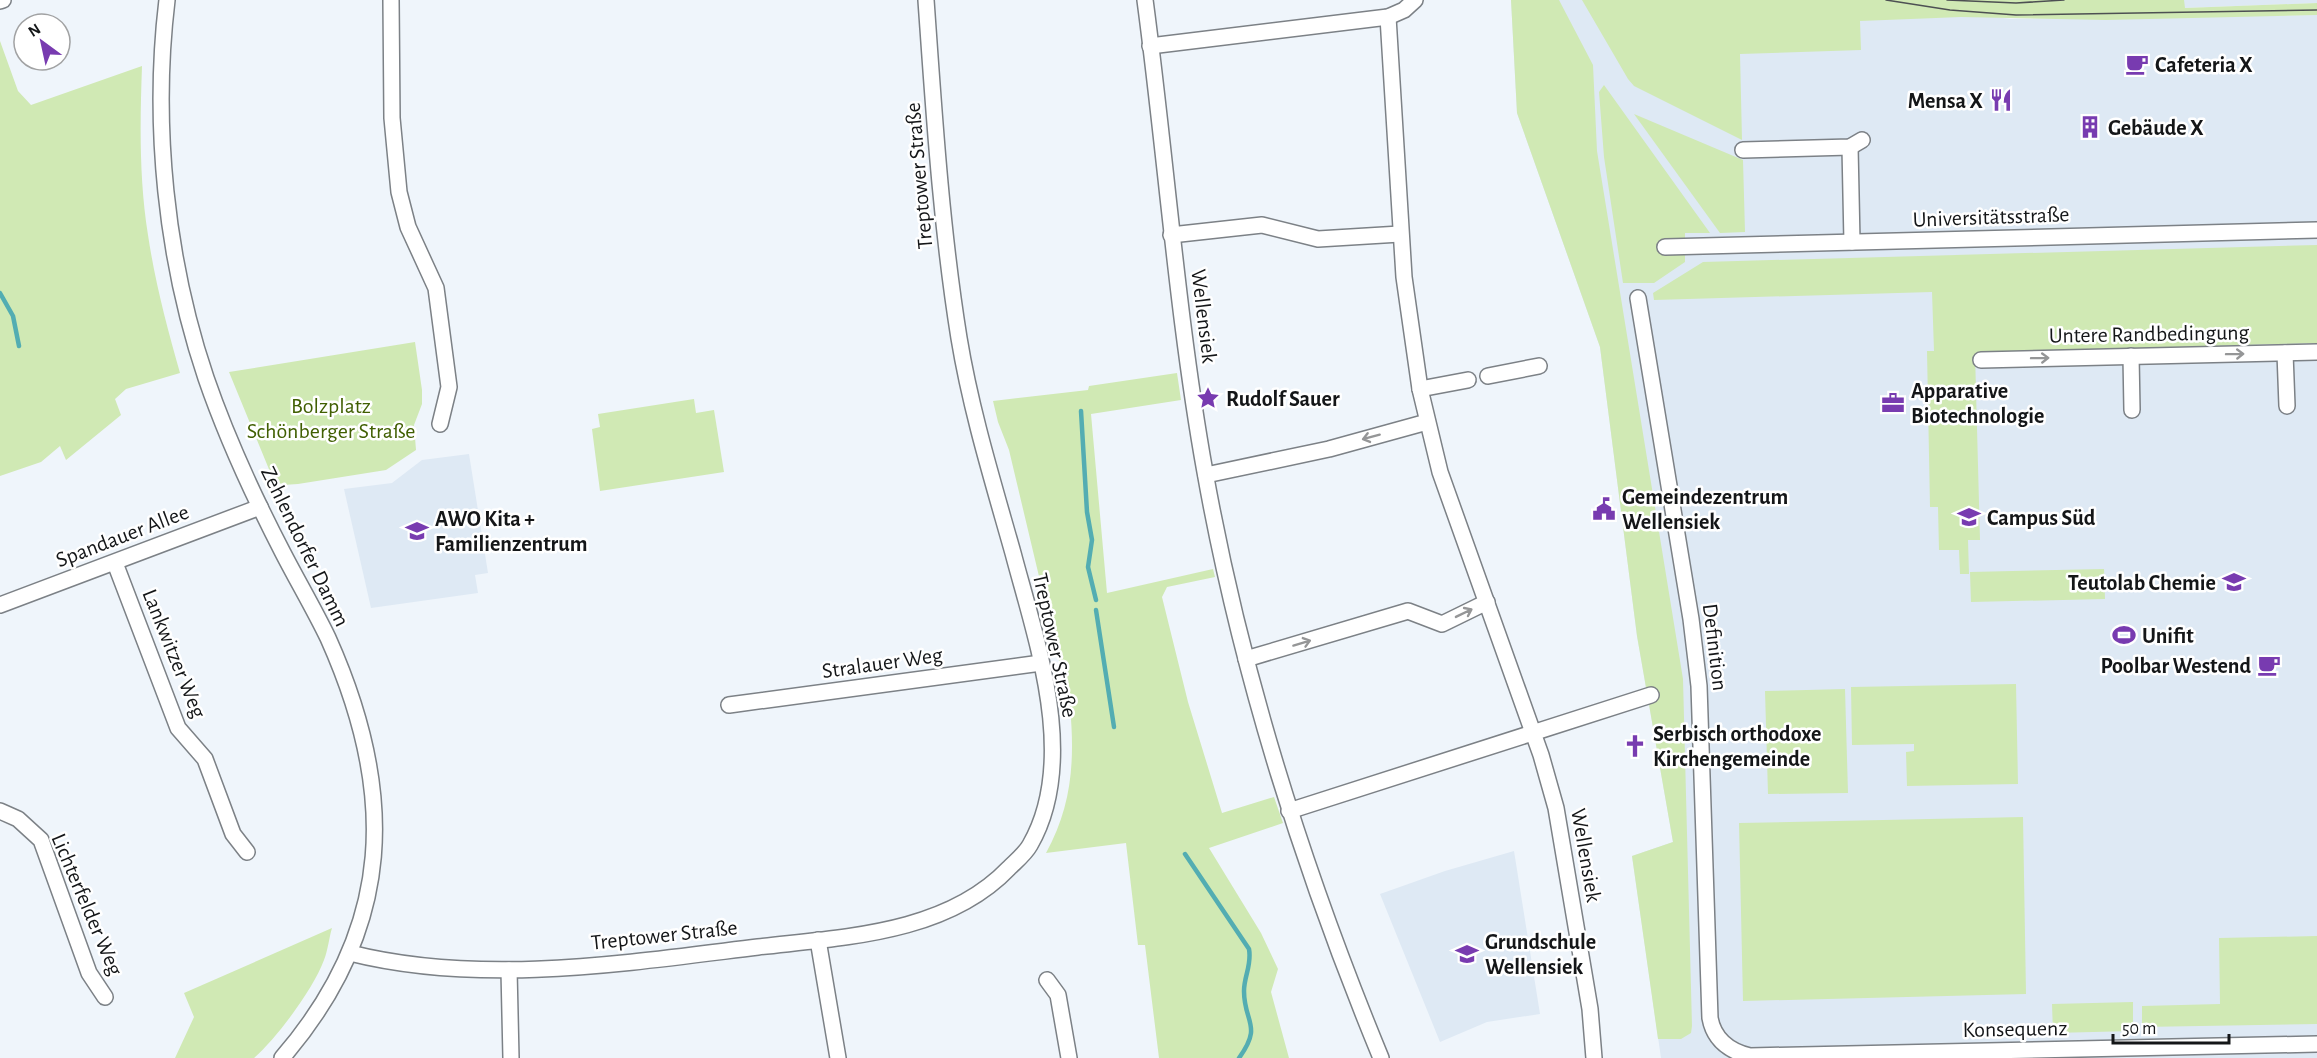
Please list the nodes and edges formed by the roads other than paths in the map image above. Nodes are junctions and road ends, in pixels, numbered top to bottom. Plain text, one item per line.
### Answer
1 (166, 0) edge
2 (391, 0) edge
3 (926, 0) edge
4 (1145, 0) edge
5 (1415, 0) edge
6 (1388, 17) junction
7 (1150, 46) junction
8 (1743, 150) dead end
9 (2317, 230) edge
10 (1400, 234) junction
11 (1171, 235) junction
12 (1852, 242) junction
13 (1665, 247) dead end
14 (1638, 298) dead end
15 (2317, 352) edge
16 (2285, 353) junction
17 (2131, 356) junction
18 (1981, 360) dead end
19 (1539, 366) dead end
20 (1488, 376) dead end
21 (1468, 380) dead end
22 (1420, 389) junction
23 (2287, 406) dead end
24 (2132, 410) dead end
25 (1427, 422) junction
26 (440, 424) dead end
27 (1206, 475) junction
28 (260, 507) junction
29 (115, 563) junction
30 (1487, 602) junction
31 (0, 605) edge
32 (1246, 660) junction
33 (1041, 663) junction
34 (1651, 695) dead end
35 (729, 705) dead end
36 (1534, 733) junction
37 (0, 811) edge
38 (1289, 811) junction
39 (247, 852) dead end
40 (818, 940) junction
41 (350, 952) junction
42 (509, 970) junction
43 (1047, 980) dead end
44 (105, 997) dead end
45 (1719, 1039) joint
46 (2317, 1044) edge
47 (282, 1058) edge
48 (512, 1058) edge
49 (838, 1058) edge
50 (1069, 1058) edge
51 (1381, 1058) edge
52 (1594, 1058) edge

1 - 28 street, Zehlendorfer Damm
2 - 26 street
3 - 33 street, Treptower Straße
4 - 7 street, Wellensiek
5 - 6 street
6 - 7 street
6 - 10 street, Wellensiek
7 - 11 street, Wellensiek
8 - 12 street
9 - 12 street, Universitätsstraße
10 - 11 street
10 - 22 street, Wellensiek
11 - 27 street, Wellensiek
12 - 13 street, Universitätsstraße
14 - 45 street, Definition
15 - 16 street, Untere Randbedingung
17 -> 16 street, Untere Randbedingung
16 - 23 street
18 -> 17 street, Untere Randbedingung
17 - 24 street
19 - 20 street
21 - 22 street
22 - 25 street, Wellensiek
25 -> 27 street
25 - 30 street, Wellensiek
27 - 32 street, Wellensiek
28 - 29 street, Spandauer Allee
28 - 41 street, Zehlendorfer Damm
29 - 31 street, Spandauer Allee
29 - 39 street, Lankwitzer Weg
32 -> 30 street
30 - 36 street, Wellensiek
32 - 38 street, Wellensiek
33 - 35 street, Stralauer Weg
33 - 40 street, Treptower Straße
34 - 36 street
36 - 38 street
36 - 52 street, Wellensiek
37 - 44 street, Lichterfelder Weg
38 - 51 street, Wellensiek
40 - 42 street, Treptower Straße
40 - 49 street
41 - 42 street, Treptower Straße
41 - 47 street, Zehlendorfer Damm
42 - 48 street
43 - 50 street
45 - 46 street, Konsequenz

